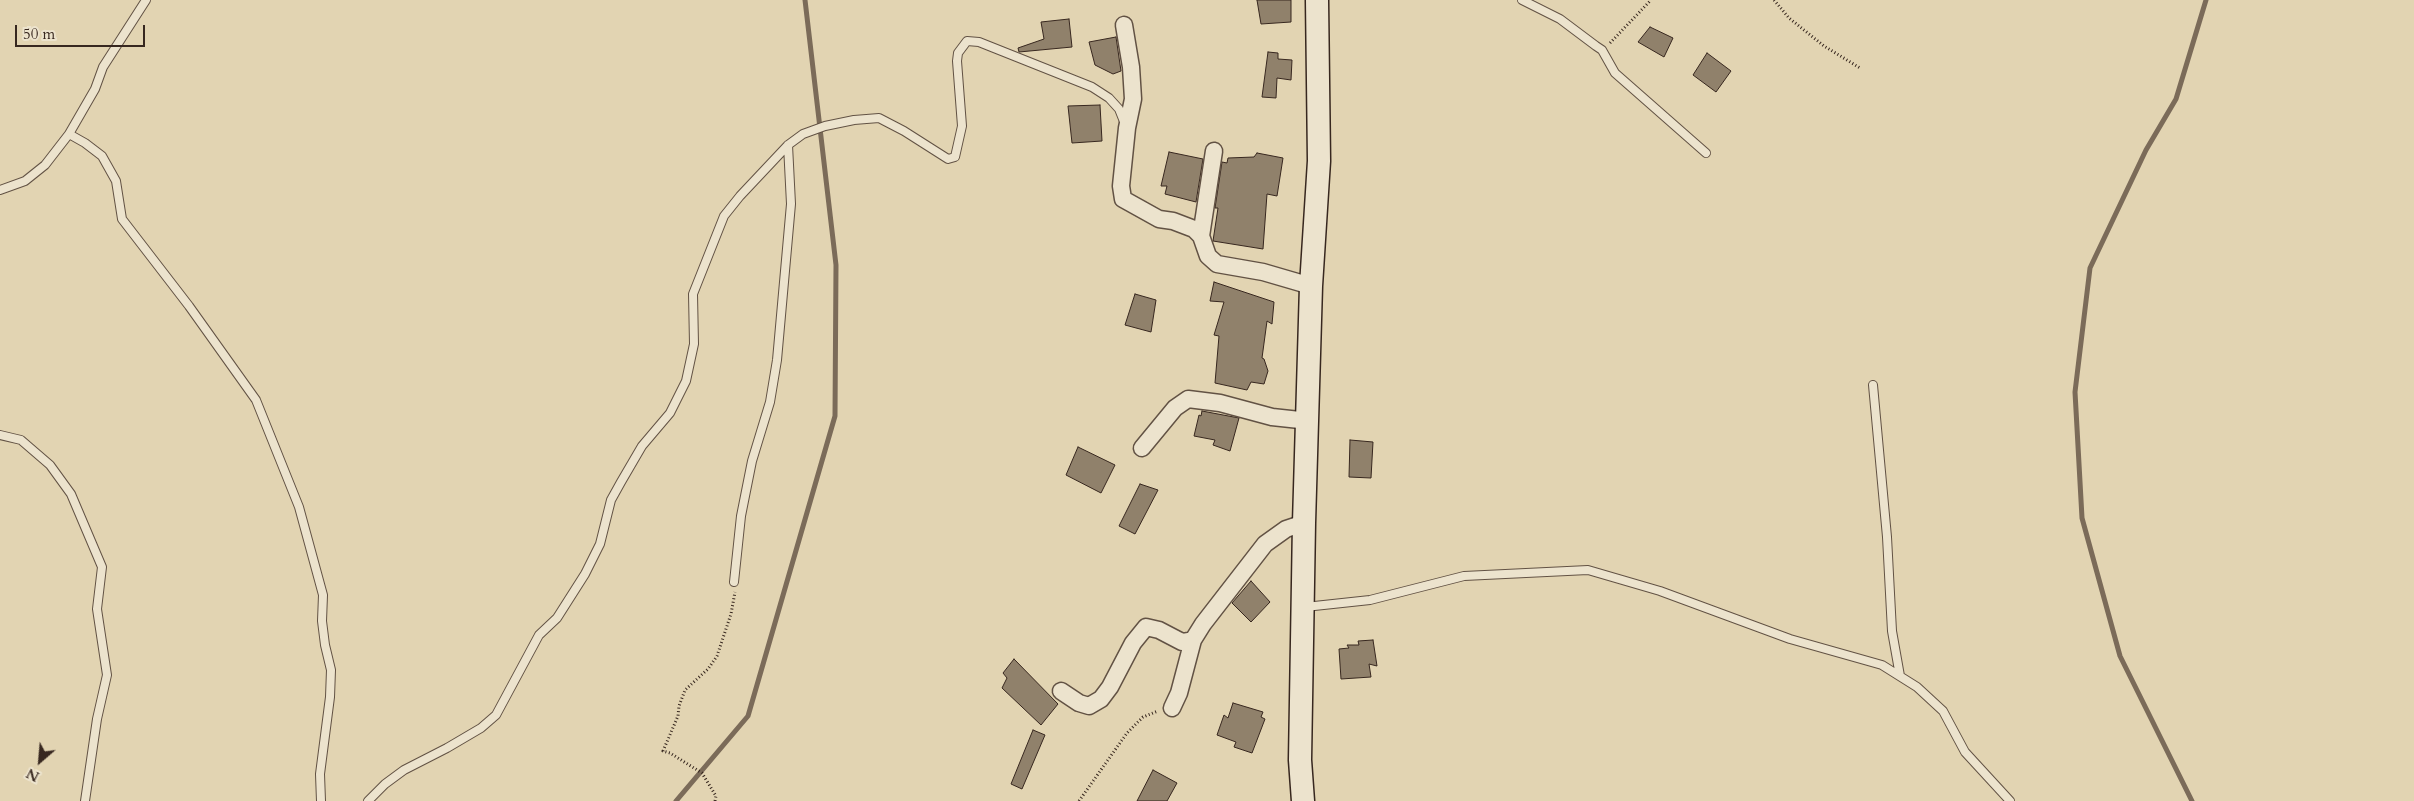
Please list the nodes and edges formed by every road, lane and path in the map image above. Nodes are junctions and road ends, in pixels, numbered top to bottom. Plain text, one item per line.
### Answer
1 (146, 0) edge
2 (1317, 0) edge
3 (1522, 0) edge
4 (1651, 0) edge
5 (1774, 0) edge
6 (1124, 24) dead end
7 (1602, 50) junction
8 (1860, 68) dead end
9 (1127, 128) junction
10 (69, 134) junction
11 (788, 145) junction
12 (1214, 151) dead end
13 (1706, 153) dead end
14 (0, 190) edge
15 (1201, 236) junction
16 (1311, 286) junction
17 (1873, 385) dead end
18 (1309, 421) junction
19 (0, 435) edge
20 (1142, 448) dead end
21 (1304, 523) junction
22 (734, 582) dead end
23 (735, 591) dead end
24 (1302, 607) junction
25 (1193, 640) junction
26 (1900, 676) junction
27 (1061, 691) dead end
28 (1172, 708) joint
29 (85, 801) edge
30 (322, 801) edge
31 (368, 801) edge
32 (715, 801) edge
33 (1079, 801) edge
34 (1303, 801) edge
35 (2010, 801) edge

1 - 10 lane
2 - 16 street
3 - 7 lane
4 - 7 path
5 - 8 path
6 - 9 street
7 - 13 lane
9 - 11 lane
9 - 15 street
10 - 14 lane
10 - 30 lane
11 - 22 lane
11 - 31 lane
12 - 15 street
15 - 16 street
16 - 18 street
17 - 26 lane
18 - 20 street
18 - 21 street
19 - 29 lane
21 - 24 street
21 - 25 street
23 - 32 path
24 - 26 lane
24 - 34 street
25 - 27 street
25 - 28 street
26 - 35 lane
28 - 33 path

